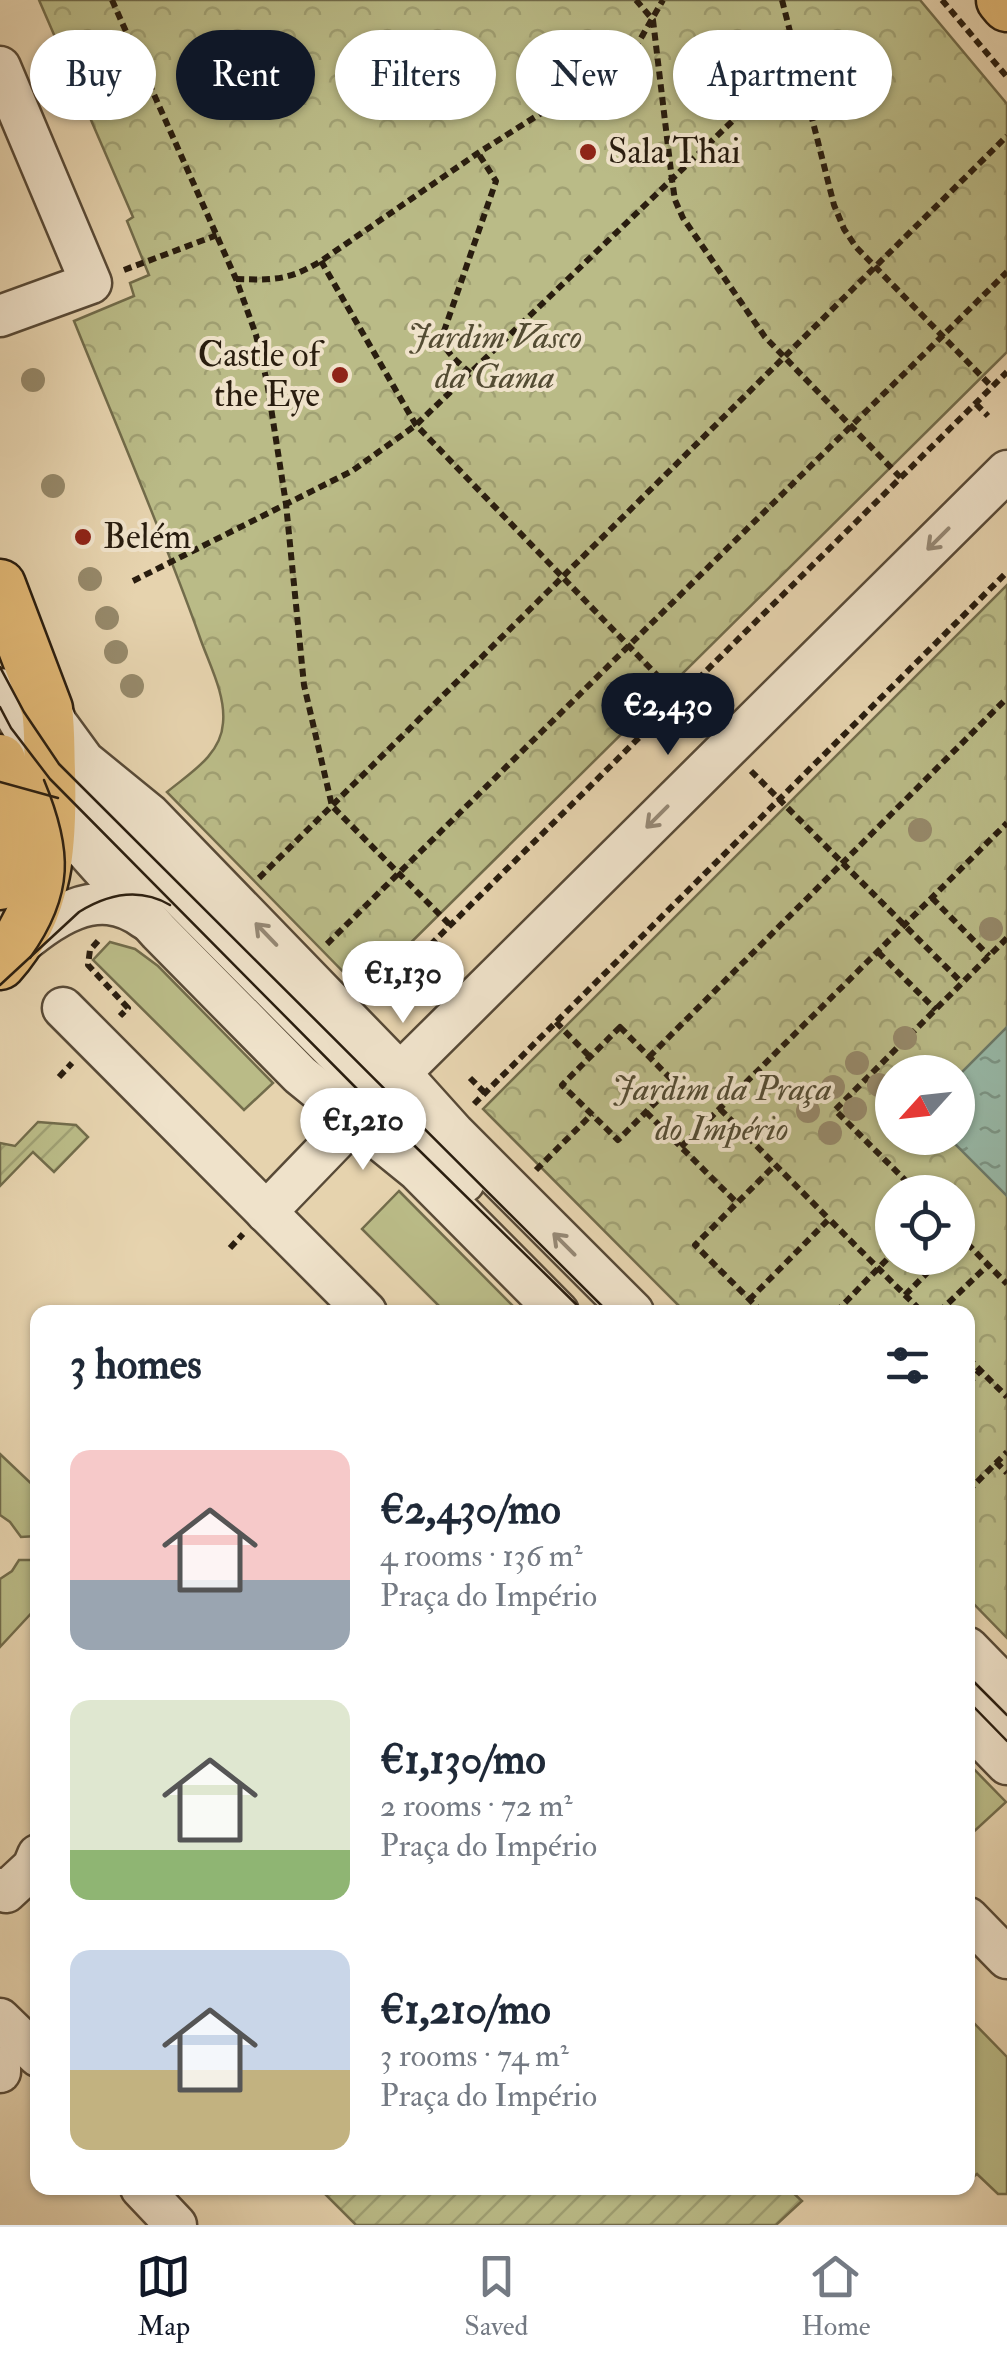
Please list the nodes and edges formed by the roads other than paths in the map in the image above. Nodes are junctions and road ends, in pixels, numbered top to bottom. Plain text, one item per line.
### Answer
1 (1002, 0) edge
2 (1007, 6) edge
3 (0, 66) edge
4 (0, 316) edge
5 (1007, 471) edge
6 (0, 585) edge
7 (14, 674) edge
8 (25, 773) edge
9 (125, 794) junction
10 (4, 871) edge
11 (115, 886) junction
12 (174, 892) junction
13 (76, 909) junction
14 (158, 932) junction
15 (5, 958) edge
16 (63, 1008) dead end
17 (377, 1096) junction
18 (266, 1212) junction
19 (359, 1305) edge
20 (551, 1305) edge
21 (587, 1305) edge
22 (626, 1305) edge
23 (975, 1655) edge
24 (1007, 1688) edge
25 (975, 1696) edge
26 (1007, 1728) edge
27 (975, 1731) edge
28 (1007, 1764) edge
29 (30, 1869) edge
30 (2, 1893) edge
31 (0, 2018) edge
32 (30, 2048) edge
33 (148, 2195) edge
34 (176, 2225) edge

1 - 2 main road
3 - 4 street
5 -> 17 street
6 - 7 main road
7 - 8 main road
7 - 9 street
8 - 9 street
8 - 10 main road
8 - 11 street
8 - 12 street
8 - 15 main road
17 -> 9 street
11 - 12 street
11 - 13 street
11 - 14 street
12 - 17 street
13 - 14 street
13 - 15 street
14 - 17 street
16 - 18 street
17 - 18 street
17 - 20 street
17 - 21 street
22 -> 17 street
18 - 19 street
23 - 24 street
25 - 26 street
27 - 28 street
29 - 30 street
31 - 32 street
33 - 34 street

